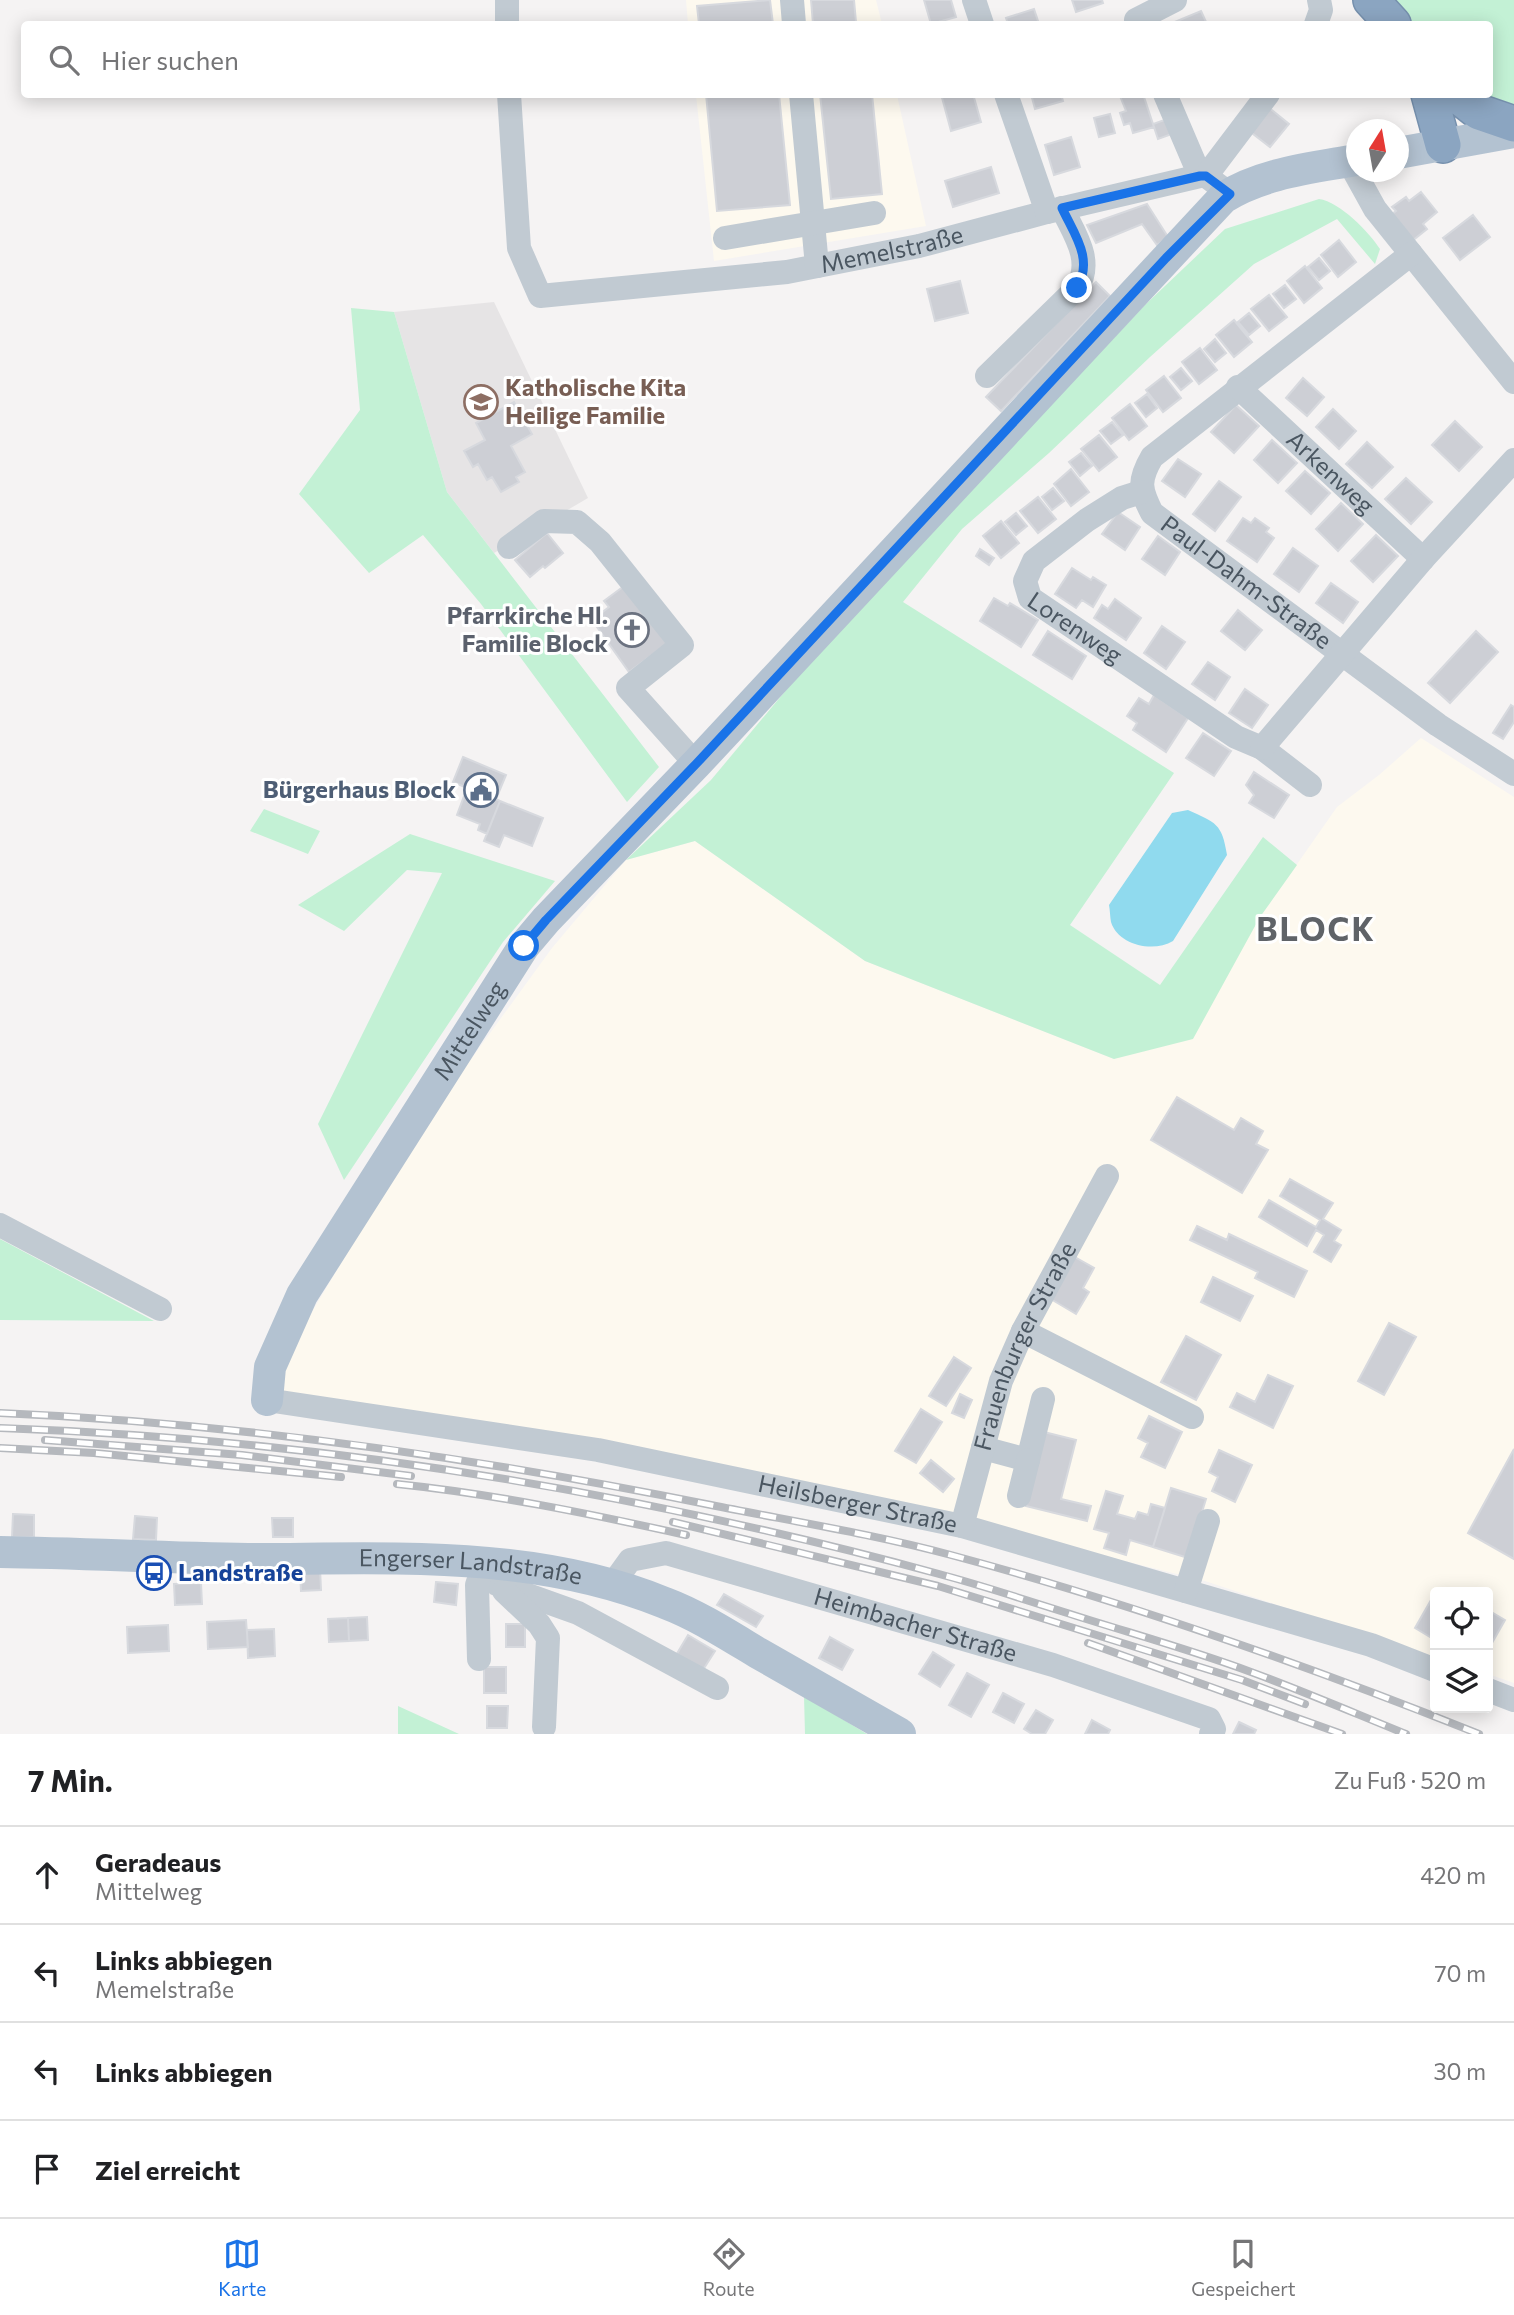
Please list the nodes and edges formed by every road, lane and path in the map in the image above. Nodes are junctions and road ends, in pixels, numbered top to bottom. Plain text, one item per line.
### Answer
1 (507, 0) edge
2 (792, 0) edge
3 (974, 0) edge
4 (1175, 0) edge
5 (1319, 0) edge
6 (1353, 0) edge
7 (1371, 0) edge
8 (1133, 15) edge
9 (507, 21) edge
10 (794, 21) edge
11 (981, 21) edge
12 (1317, 21) edge
13 (1371, 21) edge
14 (1390, 21) edge
15 (509, 98) edge
16 (801, 98) edge
17 (1008, 98) edge
18 (1168, 98) edge
19 (1265, 98) edge
20 (1448, 98) edge
21 (1453, 98) edge
22 (1514, 124) edge
23 (1514, 132) edge
24 (1455, 143) junction
25 (1409, 151) edge
26 (1346, 162) edge
27 (1212, 182) junction
28 (1363, 182) edge
29 (1054, 210) junction
30 (874, 213) dead end
31 (813, 223) junction
32 (724, 238) dead end
33 (1411, 254) junction
34 (817, 266) junction
35 (987, 376) dead end
36 (1514, 382) edge
37 (1238, 387) junction
38 (1514, 460) edge
39 (1141, 492) junction
40 (509, 547) dead end
41 (1423, 559) junction
42 (1342, 654) junction
43 (1262, 748) junction
44 (696, 764) junction
45 (1514, 774) edge
46 (1310, 785) dead end
47 (1107, 1176) dead end
48 (0, 1225) edge
49 (160, 1309) dead end
50 (1023, 1331) junction
51 (267, 1399) joint
52 (1042, 1399) dead end
53 (1192, 1417) dead end
54 (983, 1448) junction
55 (1028, 1460) junction
56 (1019, 1496) dead end
57 (1208, 1521) dead end
58 (962, 1526) junction
59 (0, 1552) edge
60 (484, 1572) junction
61 (612, 1585) junction
62 (1186, 1591) junction
63 (479, 1659) dead end
64 (1430, 1668) edge
65 (717, 1688) dead end
66 (1493, 1692) edge
67 (1514, 1700) edge
68 (544, 1727) dead end
69 (900, 1734) edge
70 (1211, 1734) edge

1 - 9 street
2 - 10 street
3 - 11 street
4 - 8 street
5 - 12 street
6 - 13 highway
7 - 14 highway
15 - 34 street, Memelstraße
16 - 31 street
17 - 29 street
18 - 27 street
19 - 27 street, Mittelweg
20 - 24 highway
21 - 22 highway
23 - 24 main road
24 - 25 main road
26 - 27 main road, Mittelweg
27 - 29 street, Memelstraße
27 - 44 main road, Mittelweg
28 - 33 street
29 - 34 street, Memelstraße
29 - 35 street
30 - 31 street
31 - 32 street
31 - 34 street
33 - 36 street
33 - 37 street, Paul-Dahm-Straße
37 - 39 street, Paul-Dahm-Straße
37 - 41 street, Arkenweg
38 - 41 street, Paul-Dahm-Straße
39 - 42 street, Paul-Dahm-Straße
39 - 43 street, Lorenweg
40 - 44 street
41 - 42 street, Paul-Dahm-Straße
42 - 43 street
42 - 45 street
43 - 46 street, Lorenweg
44 - 51 main road, Mittelweg
47 - 50 street, Frauenburger Straße
48 - 49 street
50 - 53 street
50 - 54 street, Frauenburger Straße
51 - 58 street, Heilsberger Straße
52 - 55 street
54 - 55 street
54 - 58 street, Frauenburger Straße
55 - 56 street
57 - 62 street
58 - 62 street, Heilsberger Straße
59 - 60 main road, Engerser Landstraße
60 - 61 main road, Engerser Landstraße
60 - 63 street
60 - 65 street
60 - 68 street
61 - 69 main road, Engerser Landstraße
61 - 70 street, Heimbacher Straße
62 - 64 street, Heilsberger Straße
66 - 67 street

